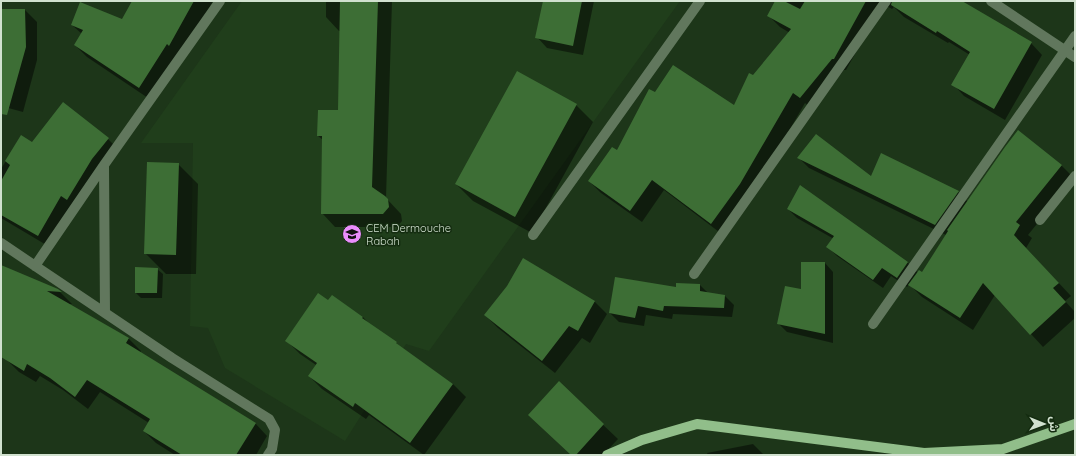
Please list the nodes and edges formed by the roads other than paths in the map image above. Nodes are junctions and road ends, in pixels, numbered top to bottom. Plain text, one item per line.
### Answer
1 (220, 1) edge
2 (700, 1) edge
3 (886, 1) edge
4 (992, 1) edge
5 (1075, 36) edge
6 (1065, 50) junction
7 (1075, 57) edge
8 (104, 165) junction
9 (1075, 176) edge
10 (1040, 220) dead end
11 (533, 235) dead end
12 (1, 242) edge
13 (35, 266) junction
14 (694, 274) dead end
15 (105, 313) junction
16 (873, 324) dead end
17 (1075, 424) edge
18 (268, 455) edge
19 (607, 455) edge

1 - 8 street
2 - 11 street
3 - 14 street
4 - 6 street
5 - 6 street
6 - 7 street
6 - 16 street
8 - 13 street
8 - 15 street
9 - 10 street
12 - 13 street
13 - 15 street
15 - 18 street
17 - 19 main road

